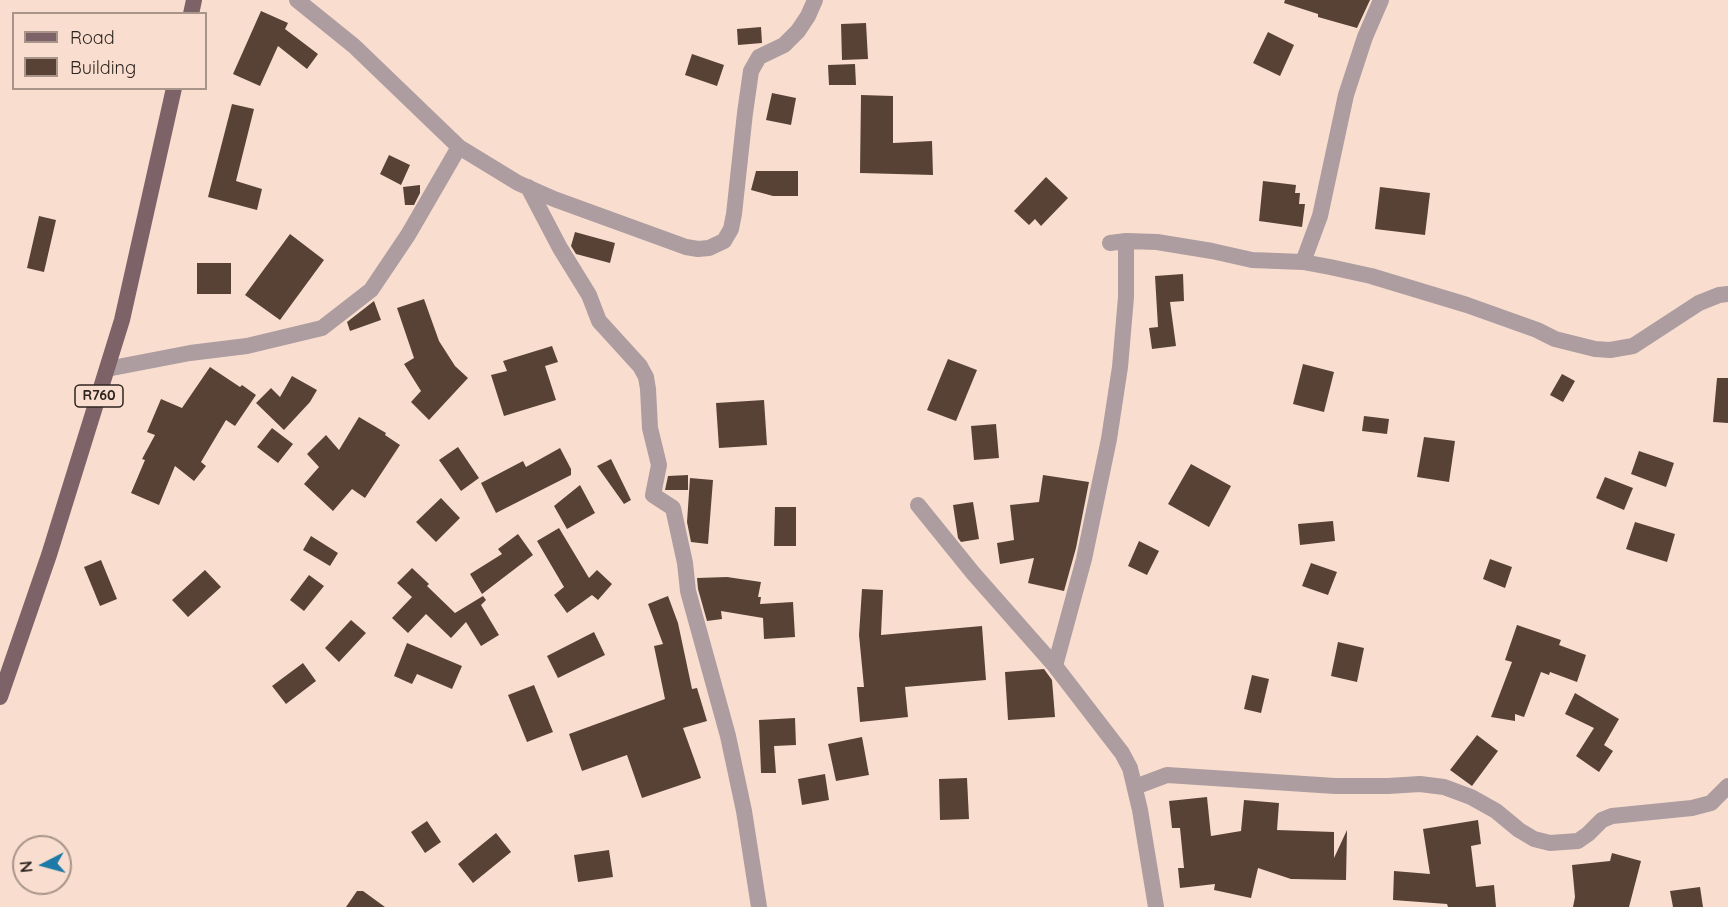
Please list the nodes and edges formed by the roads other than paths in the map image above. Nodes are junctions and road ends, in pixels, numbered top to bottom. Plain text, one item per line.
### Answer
1 (297, 0) edge
2 (815, 0) edge
3 (1381, 0) edge
4 (174, 90) edge
5 (459, 147) junction
6 (528, 187) junction
7 (1303, 262) junction
8 (1728, 294) edge
9 (107, 369) junction
10 (918, 505) dead end
11 (1055, 666) junction
12 (0, 697) edge
13 (1728, 786) edge
14 (1135, 788) junction
15 (759, 907) edge
16 (1156, 907) edge

1 - 5 street
2 - 6 street
3 - 7 street
4 - 9 main road, R760
5 - 6 street
5 - 9 street
6 - 15 street
7 - 8 street
7 - 11 street
9 - 12 main road, R760
10 - 11 street
11 - 14 street
13 - 14 street
14 - 16 street

